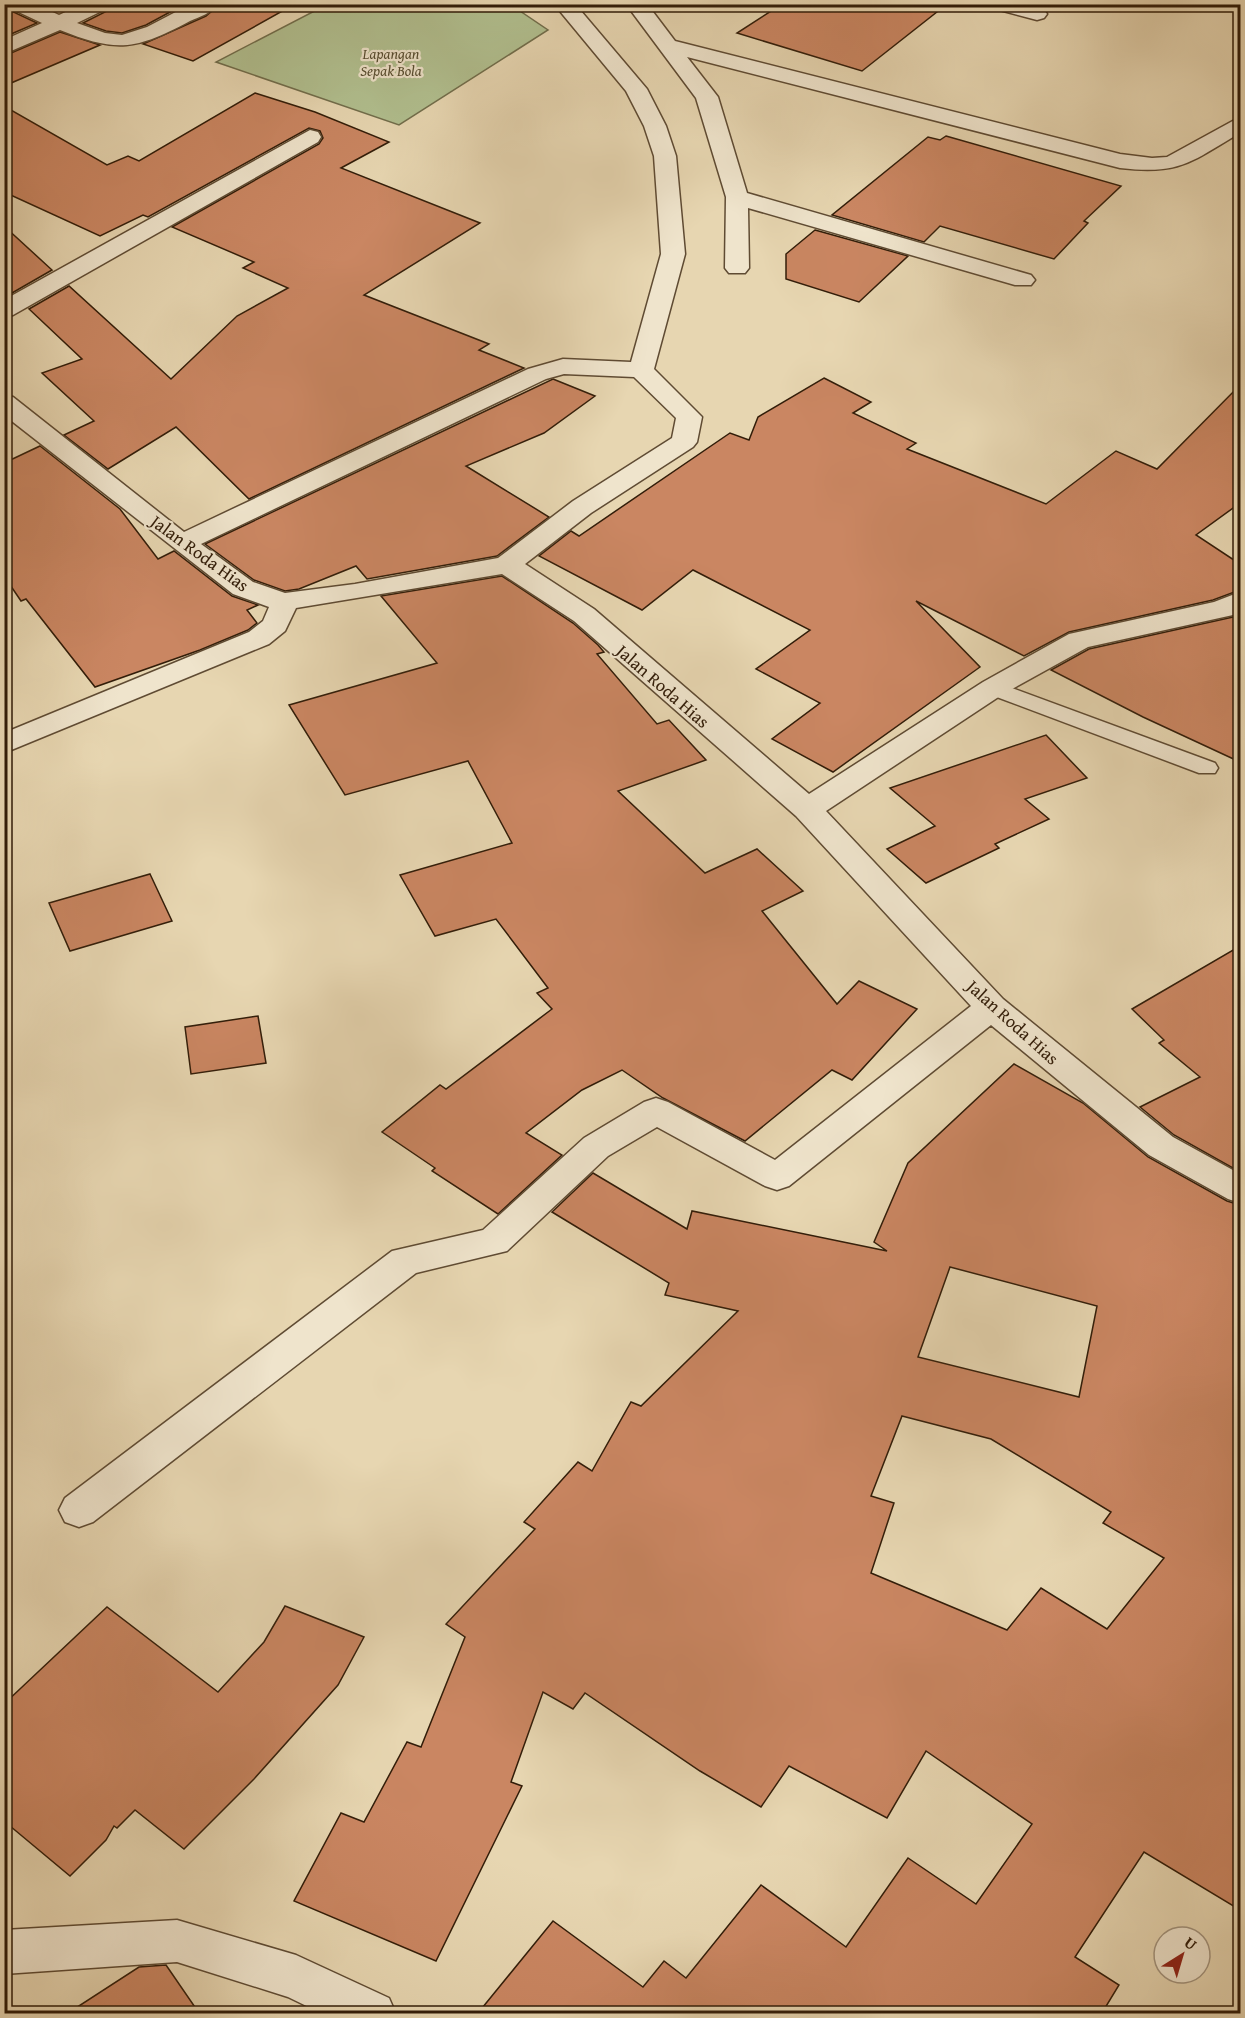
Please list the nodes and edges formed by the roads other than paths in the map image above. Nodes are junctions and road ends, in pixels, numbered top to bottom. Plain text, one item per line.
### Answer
1 (16, 4) edge
2 (101, 4) edge
3 (208, 4) edge
4 (564, 4) edge
5 (636, 4) edge
6 (999, 4) edge
7 (1036, 14) dead end
8 (61, 24) junction
9 (665, 45) junction
10 (4, 48) edge
11 (1240, 124) edge
12 (310, 137) dead end
13 (737, 197) junction
14 (737, 268) dead end
15 (1023, 280) dead end
16 (4, 310) edge
17 (641, 370) junction
18 (4, 402) edge
19 (182, 543) junction
20 (507, 565) junction
21 (1240, 600) edge
22 (285, 601) junction
23 (993, 688) junction
24 (4, 744) edge
25 (1207, 768) dead end
26 (807, 809) junction
27 (991, 1007) junction
28 (1240, 1190) edge
29 (79, 1510) dead end
30 (4, 1952) edge
31 (373, 2013) edge

1 - 8 street
2 - 8 street
3 - 8 street
4 - 17 street
5 - 9 street
6 - 7 street
8 - 10 street
9 - 11 street
9 - 13 street
12 - 16 street
13 - 14 street
13 - 15 street
17 - 19 street
17 - 20 street
18 - 19 street, Jalan Roda Hias
19 - 22 street, Jalan Roda Hias
20 - 22 street, Jalan Roda Hias
20 - 26 street, Jalan Roda Hias
21 - 23 street
22 - 24 street
23 - 25 lane
23 - 26 street
26 - 27 street, Jalan Roda Hias
27 - 28 street, Jalan Roda Hias
27 - 29 street
30 - 31 street

